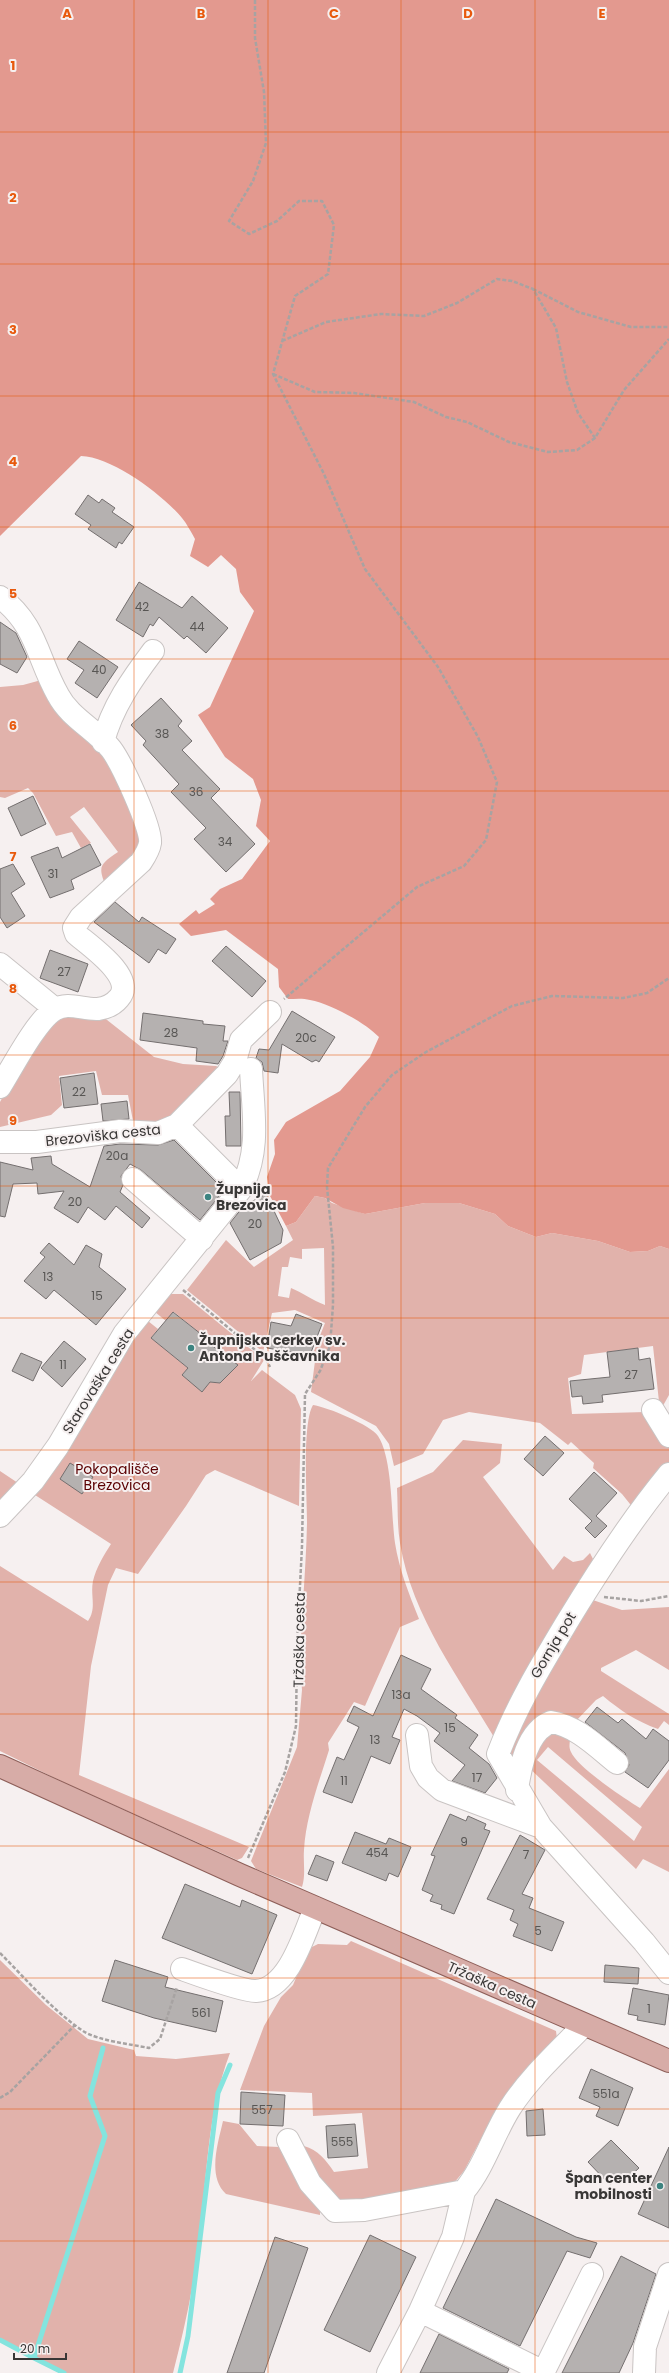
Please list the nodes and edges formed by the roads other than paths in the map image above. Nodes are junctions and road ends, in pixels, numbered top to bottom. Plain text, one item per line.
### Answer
1 (0, 598) edge
2 (153, 651) dead end
3 (103, 742) junction
4 (0, 964) edge
5 (55, 1009) junction
6 (270, 1012) road end
7 (251, 1069) dead end
8 (0, 1087) edge
9 (177, 1124) junction
10 (0, 1142) edge
11 (133, 1179) dead end
12 (241, 1189) junction
13 (202, 1239) junction
14 (654, 1410) dead end
15 (669, 1436) edge
16 (669, 1474) edge
17 (0, 1516) edge
18 (417, 1735) dead end
19 (617, 1763) dead end
20 (2, 1772) edge
21 (517, 1790) junction
22 (541, 1827) junction
23 (316, 1908) junction
24 (182, 1970) road end
25 (669, 1973) edge
26 (584, 2025) junction
27 (669, 2061) edge
28 (288, 2140) dead end
29 (464, 2191) junction
30 (592, 2274) dead end
31 (669, 2274) edge
32 (420, 2311) junction
33 (388, 2373) edge
34 (544, 2373) edge
35 (644, 2373) edge

1 - 3 street
2 - 3 street
3 - 5 street
4 - 5 street
5 - 8 street
6 - 9 street, Brezoviška cesta
7 - 12 street, Starovaška cesta
9 - 10 street, Brezoviška cesta
9 - 12 street
11 - 13 street
12 - 13 street, Starovaška cesta
13 - 17 street, Starovaška cesta
14 - 15 street
16 - 21 street, Gornja pot
18 - 22 street, Gornja pot
19 - 21 street
20 - 23 main road, Tržaška cesta
21 - 22 street, Gornja pot
22 - 25 street, Gornja pot
23 - 24 street
23 - 26 main road, Tržaška cesta
26 - 27 main road, Tržaška cesta
26 - 29 street
28 - 29 street
29 - 32 street
30 - 34 street
31 - 35 street
32 - 33 street
32 - 34 street

